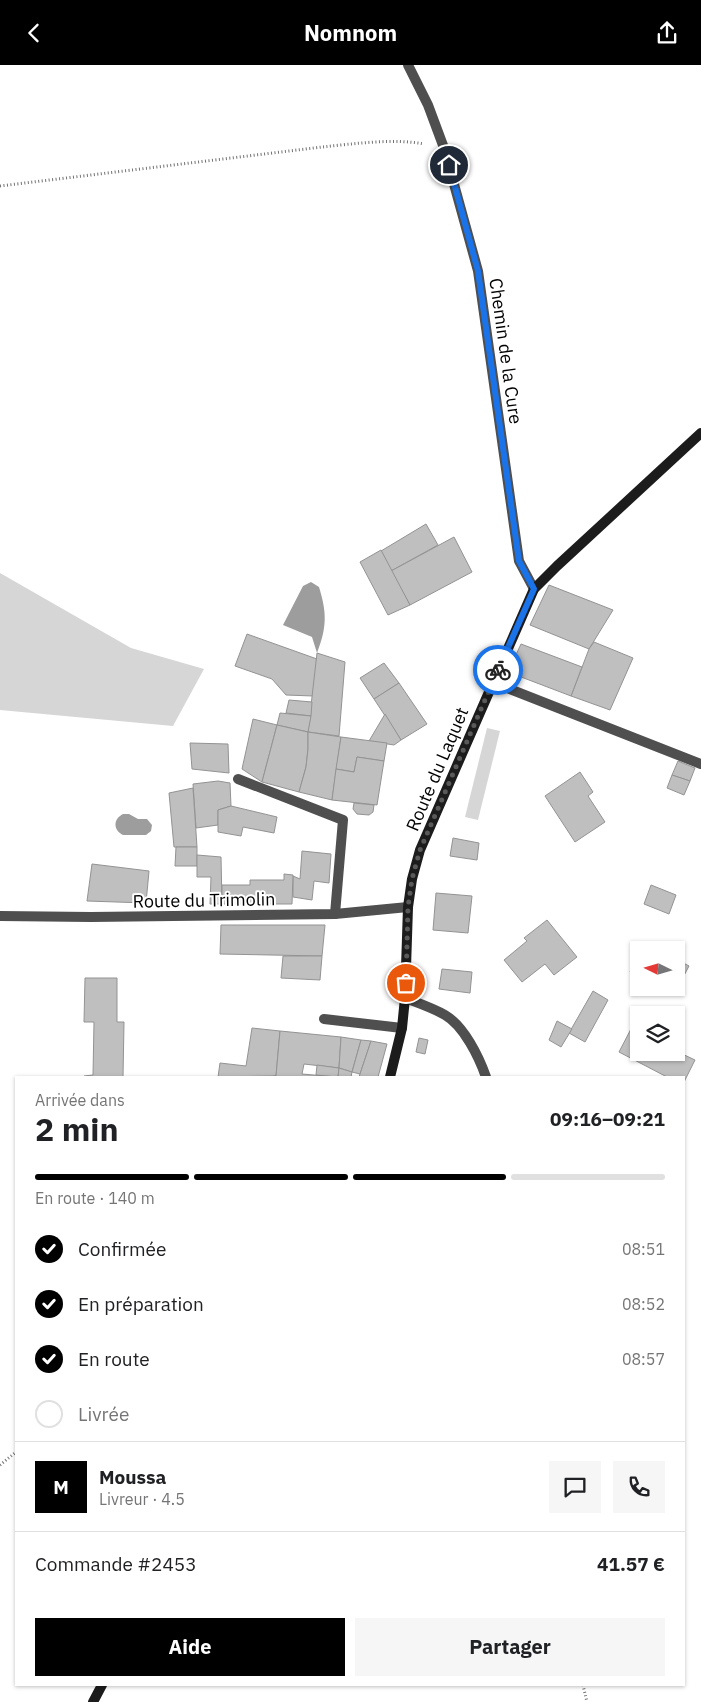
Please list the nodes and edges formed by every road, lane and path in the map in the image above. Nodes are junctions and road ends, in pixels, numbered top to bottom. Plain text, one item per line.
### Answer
1 (408, 65) edge
2 (444, 148) junction
3 (0, 186) edge
4 (701, 433) edge
5 (534, 589) junction
6 (492, 683) junction
7 (701, 764) edge
8 (238, 779) dead end
9 (408, 907) junction
10 (335, 914) junction
11 (0, 916) edge
12 (405, 998) junction
13 (324, 1019) dead end
14 (402, 1028) junction
15 (390, 1076) edge
16 (486, 1076) edge
17 (15, 1453) edge
18 (0, 1465) edge
19 (102, 1686) edge
20 (583, 1686) edge
21 (94, 1702) edge
22 (587, 1702) edge

1 - 2 street, Chemin de la Cure
2 - 3 path
2 - 5 street, Chemin de la Cure
4 - 5 street, Route du Laquet
5 - 6 street, Route du Laquet
6 - 7 street
6 - 9 street, Route du Laquet
8 - 10 street
9 - 10 street, Route du Trimolin
9 - 12 street, Route du Laquet
10 - 11 street, Route du Trimolin
12 - 14 street, Route du Laquet
12 - 16 street
13 - 14 street
14 - 15 street, Route du Laquet
17 - 18 path
19 - 21 street
20 - 22 path

